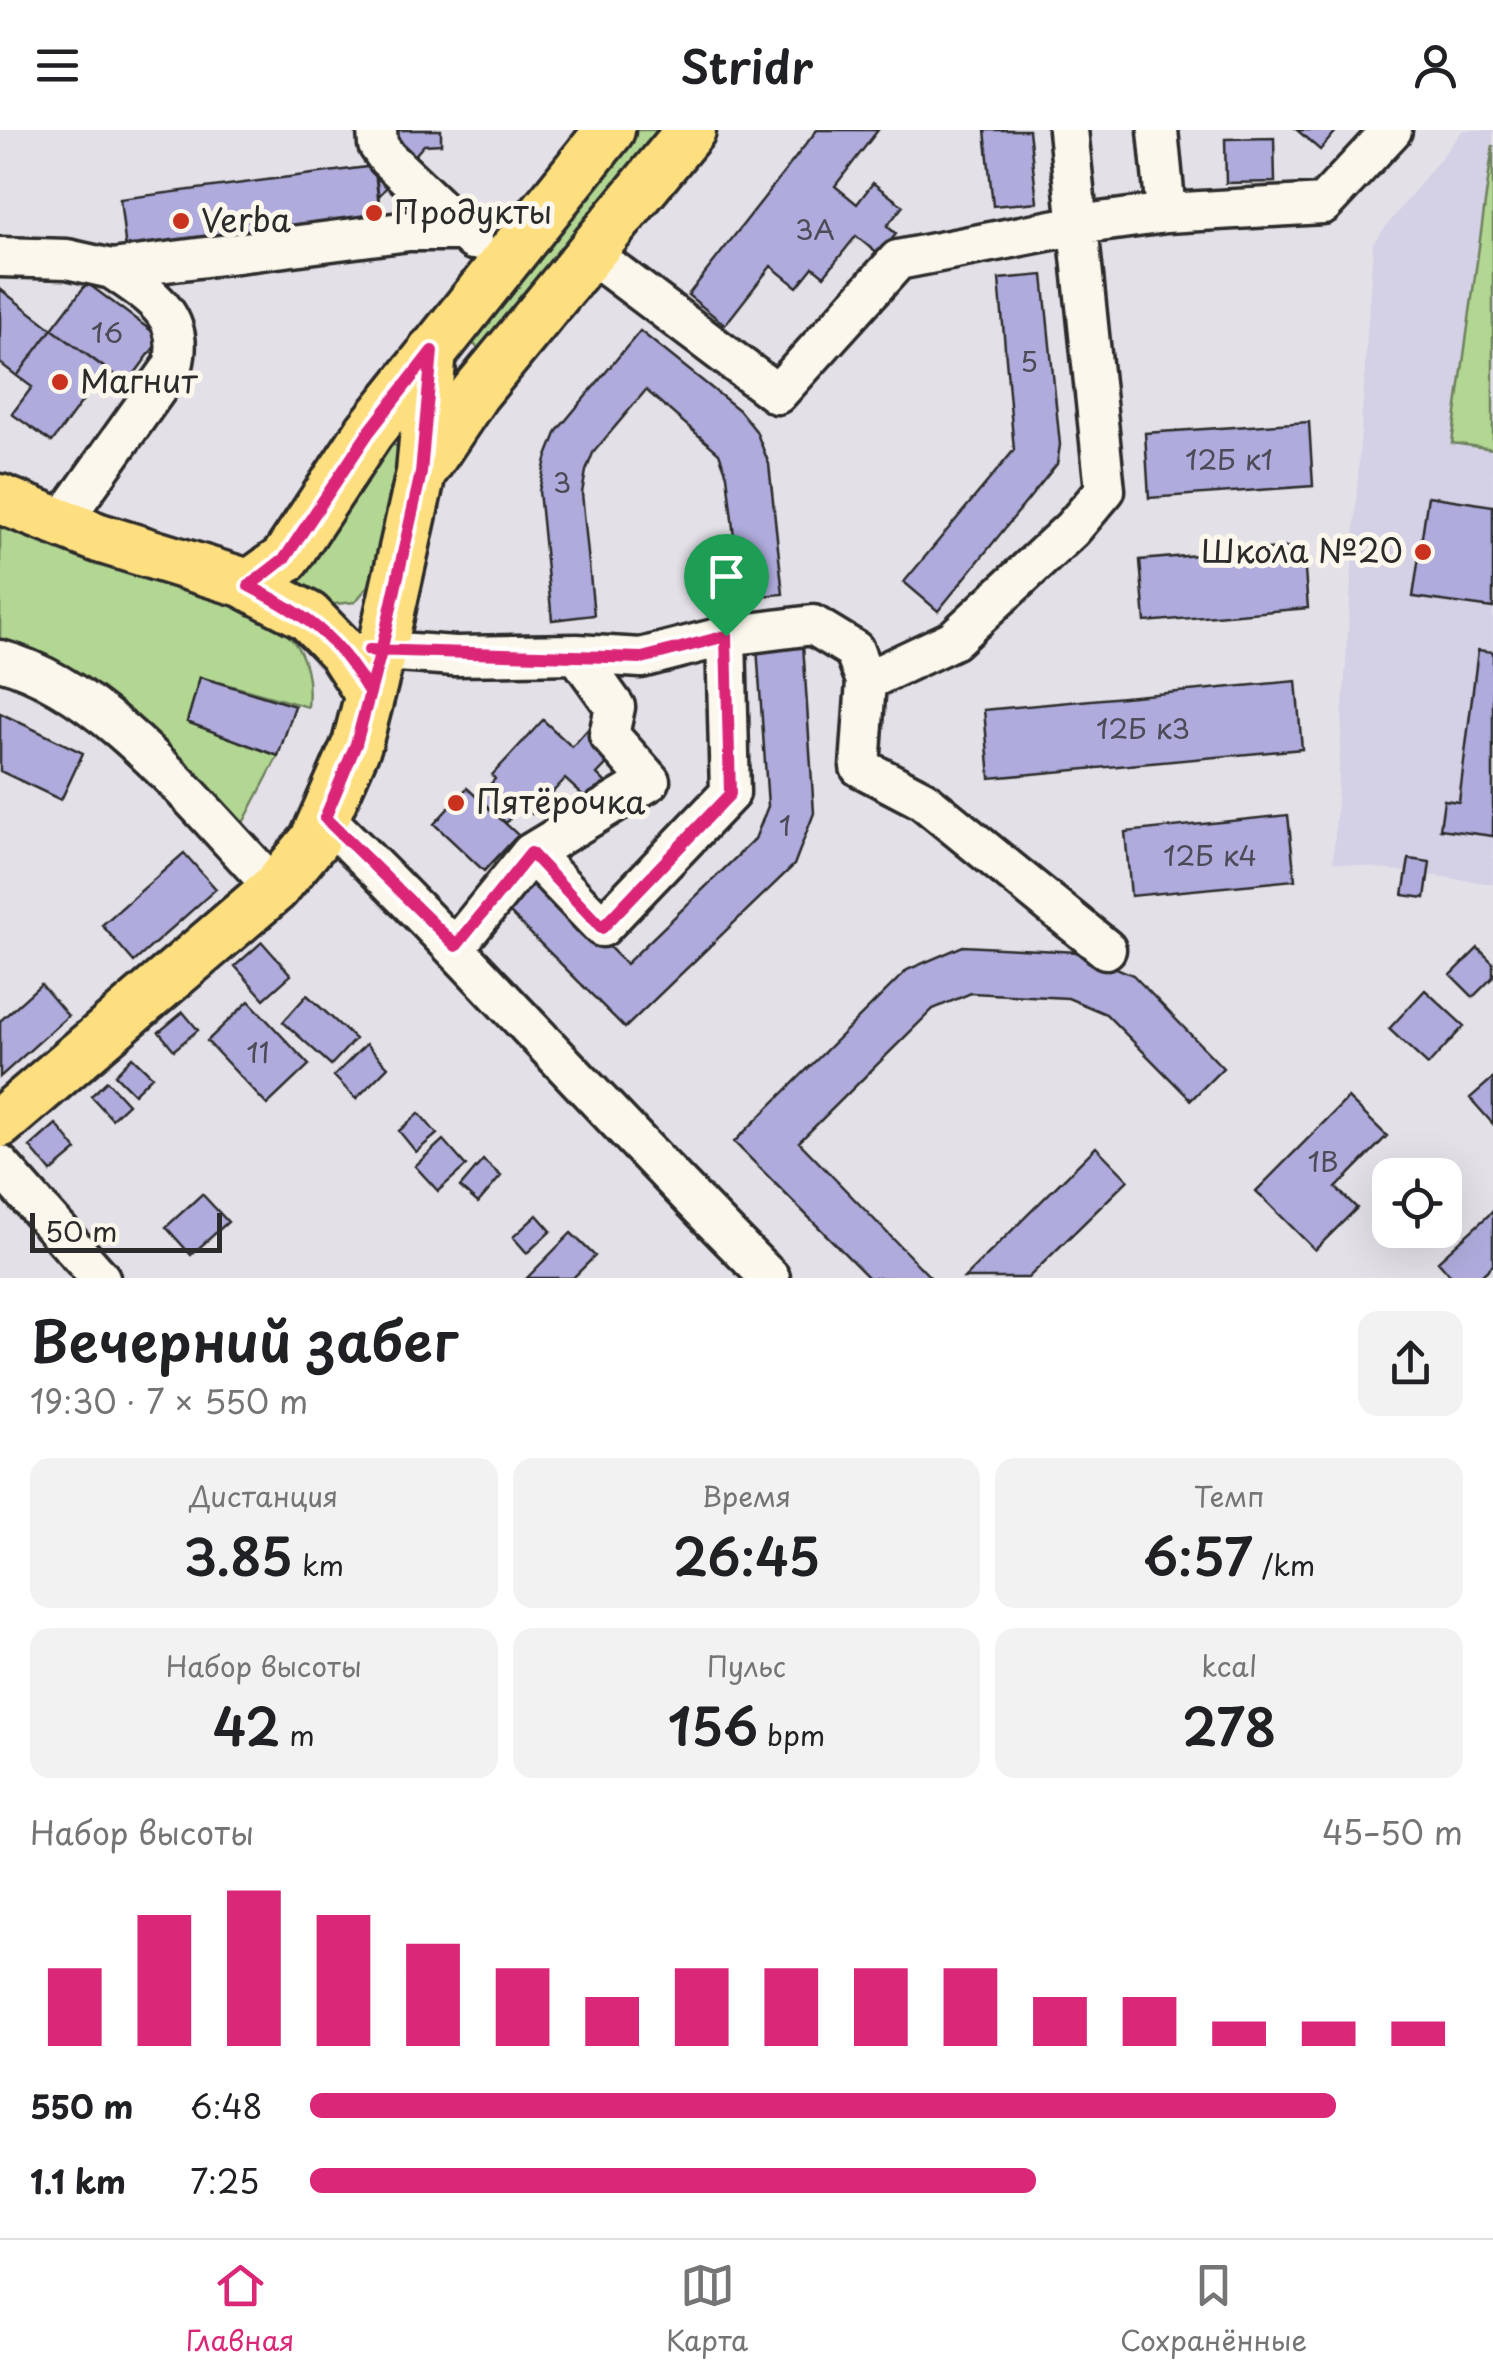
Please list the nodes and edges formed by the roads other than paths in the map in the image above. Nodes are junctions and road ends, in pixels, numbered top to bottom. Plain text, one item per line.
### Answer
1 (377, 130) edge
2 (610, 130) edge
3 (690, 130) edge
4 (1068, 130) edge
5 (1158, 130) edge
6 (1392, 130) edge
7 (1166, 213) junction
8 (1078, 225) junction
9 (464, 232) junction
10 (590, 253) junction
11 (0, 258) edge
12 (500, 266) junction
13 (112, 269) junction
14 (432, 351) junction
15 (421, 473) junction
16 (0, 500) edge
17 (61, 523) junction
18 (249, 586) junction
19 (726, 636) junction
20 (577, 654) junction
21 (0, 660) edge
22 (375, 672) junction
23 (866, 681) junction
24 (325, 818) junction
25 (531, 853) junction
26 (275, 888) junction
27 (456, 946) junction
28 (1106, 949) dead end
29 (0, 1124) edge
30 (0, 1165) edge
31 (100, 1278) edge
32 (770, 1278) edge

1 - 9 street
2 - 12 main road
3 - 10 main road
4 - 8 street
5 - 7 street
6 - 7 street
7 - 8 street
8 - 10 street
8 - 23 street
9 - 12 street
9 - 13 street
10 - 15 main road
11 - 13 street
12 - 14 main road
13 - 17 street
14 - 15 main road
14 - 18 main road
15 - 22 main road
16 - 17 main road
17 - 18 main road
18 - 22 main road
19 - 20 street
19 - 23 street
19 - 25 street
20 - 22 street
20 - 25 street
21 - 26 street
22 - 24 main road
23 - 28 street
24 - 26 main road
24 - 27 street
25 - 27 street
26 - 29 main road
27 - 32 street
30 - 31 street

